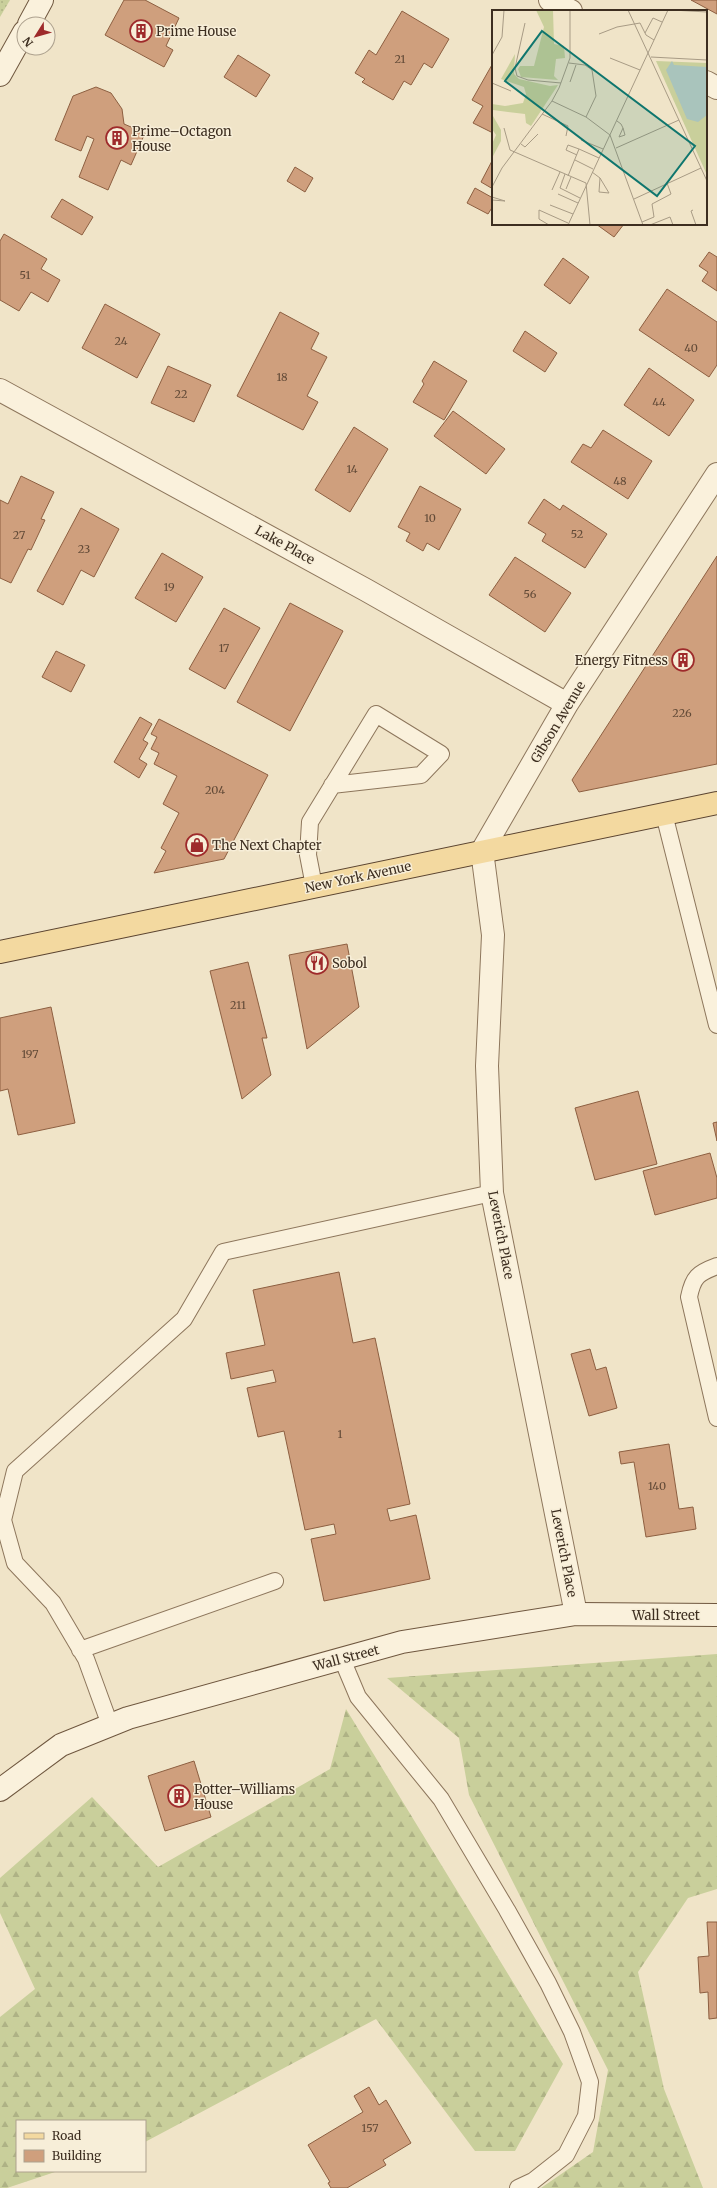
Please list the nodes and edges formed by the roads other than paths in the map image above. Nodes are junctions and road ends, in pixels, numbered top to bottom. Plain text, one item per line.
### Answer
1 (42, 0) edge
2 (550, 0) edge
3 (569, 10) edge
4 (33, 16) edge
5 (16, 46) edge
6 (0, 75) edge
7 (707, 83) edge
8 (717, 88) edge
9 (0, 390) edge
10 (717, 474) edge
11 (567, 704) junction
12 (332, 785) junction
13 (717, 803) edge
14 (664, 814) junction
15 (482, 851) junction
16 (314, 886) junction
17 (0, 952) edge
18 (717, 1025) edge
19 (492, 1193) junction
20 (717, 1266) edge
21 (717, 1418) edge
22 (275, 1581) dead end
23 (576, 1614) junction
24 (717, 1615) edge
25 (80, 1650) junction
26 (342, 1659) junction
27 (110, 1725) junction
28 (0, 1790) edge
29 (518, 2188) edge

1 - 4 street
2 - 3 street
5 - 6 street
7 - 8 street
9 - 11 street, Lake Place
10 - 11 street, Gibson Avenue
11 - 15 street, Gibson Avenue
12 - 12 lane
12 - 16 lane
13 - 14 main road, New York Avenue
14 - 15 main road, New York Avenue
14 - 18 lane
15 - 16 main road, New York Avenue
15 - 19 street, Leverich Place
16 - 17 main road, New York Avenue
19 - 23 street, Leverich Place
19 - 25 lane
20 - 21 lane
22 - 25 lane
23 - 24 street, Wall Street
23 - 26 street, Wall Street
25 - 27 lane
26 - 27 street, Wall Street
26 - 29 lane
27 - 28 street, Wall Street

